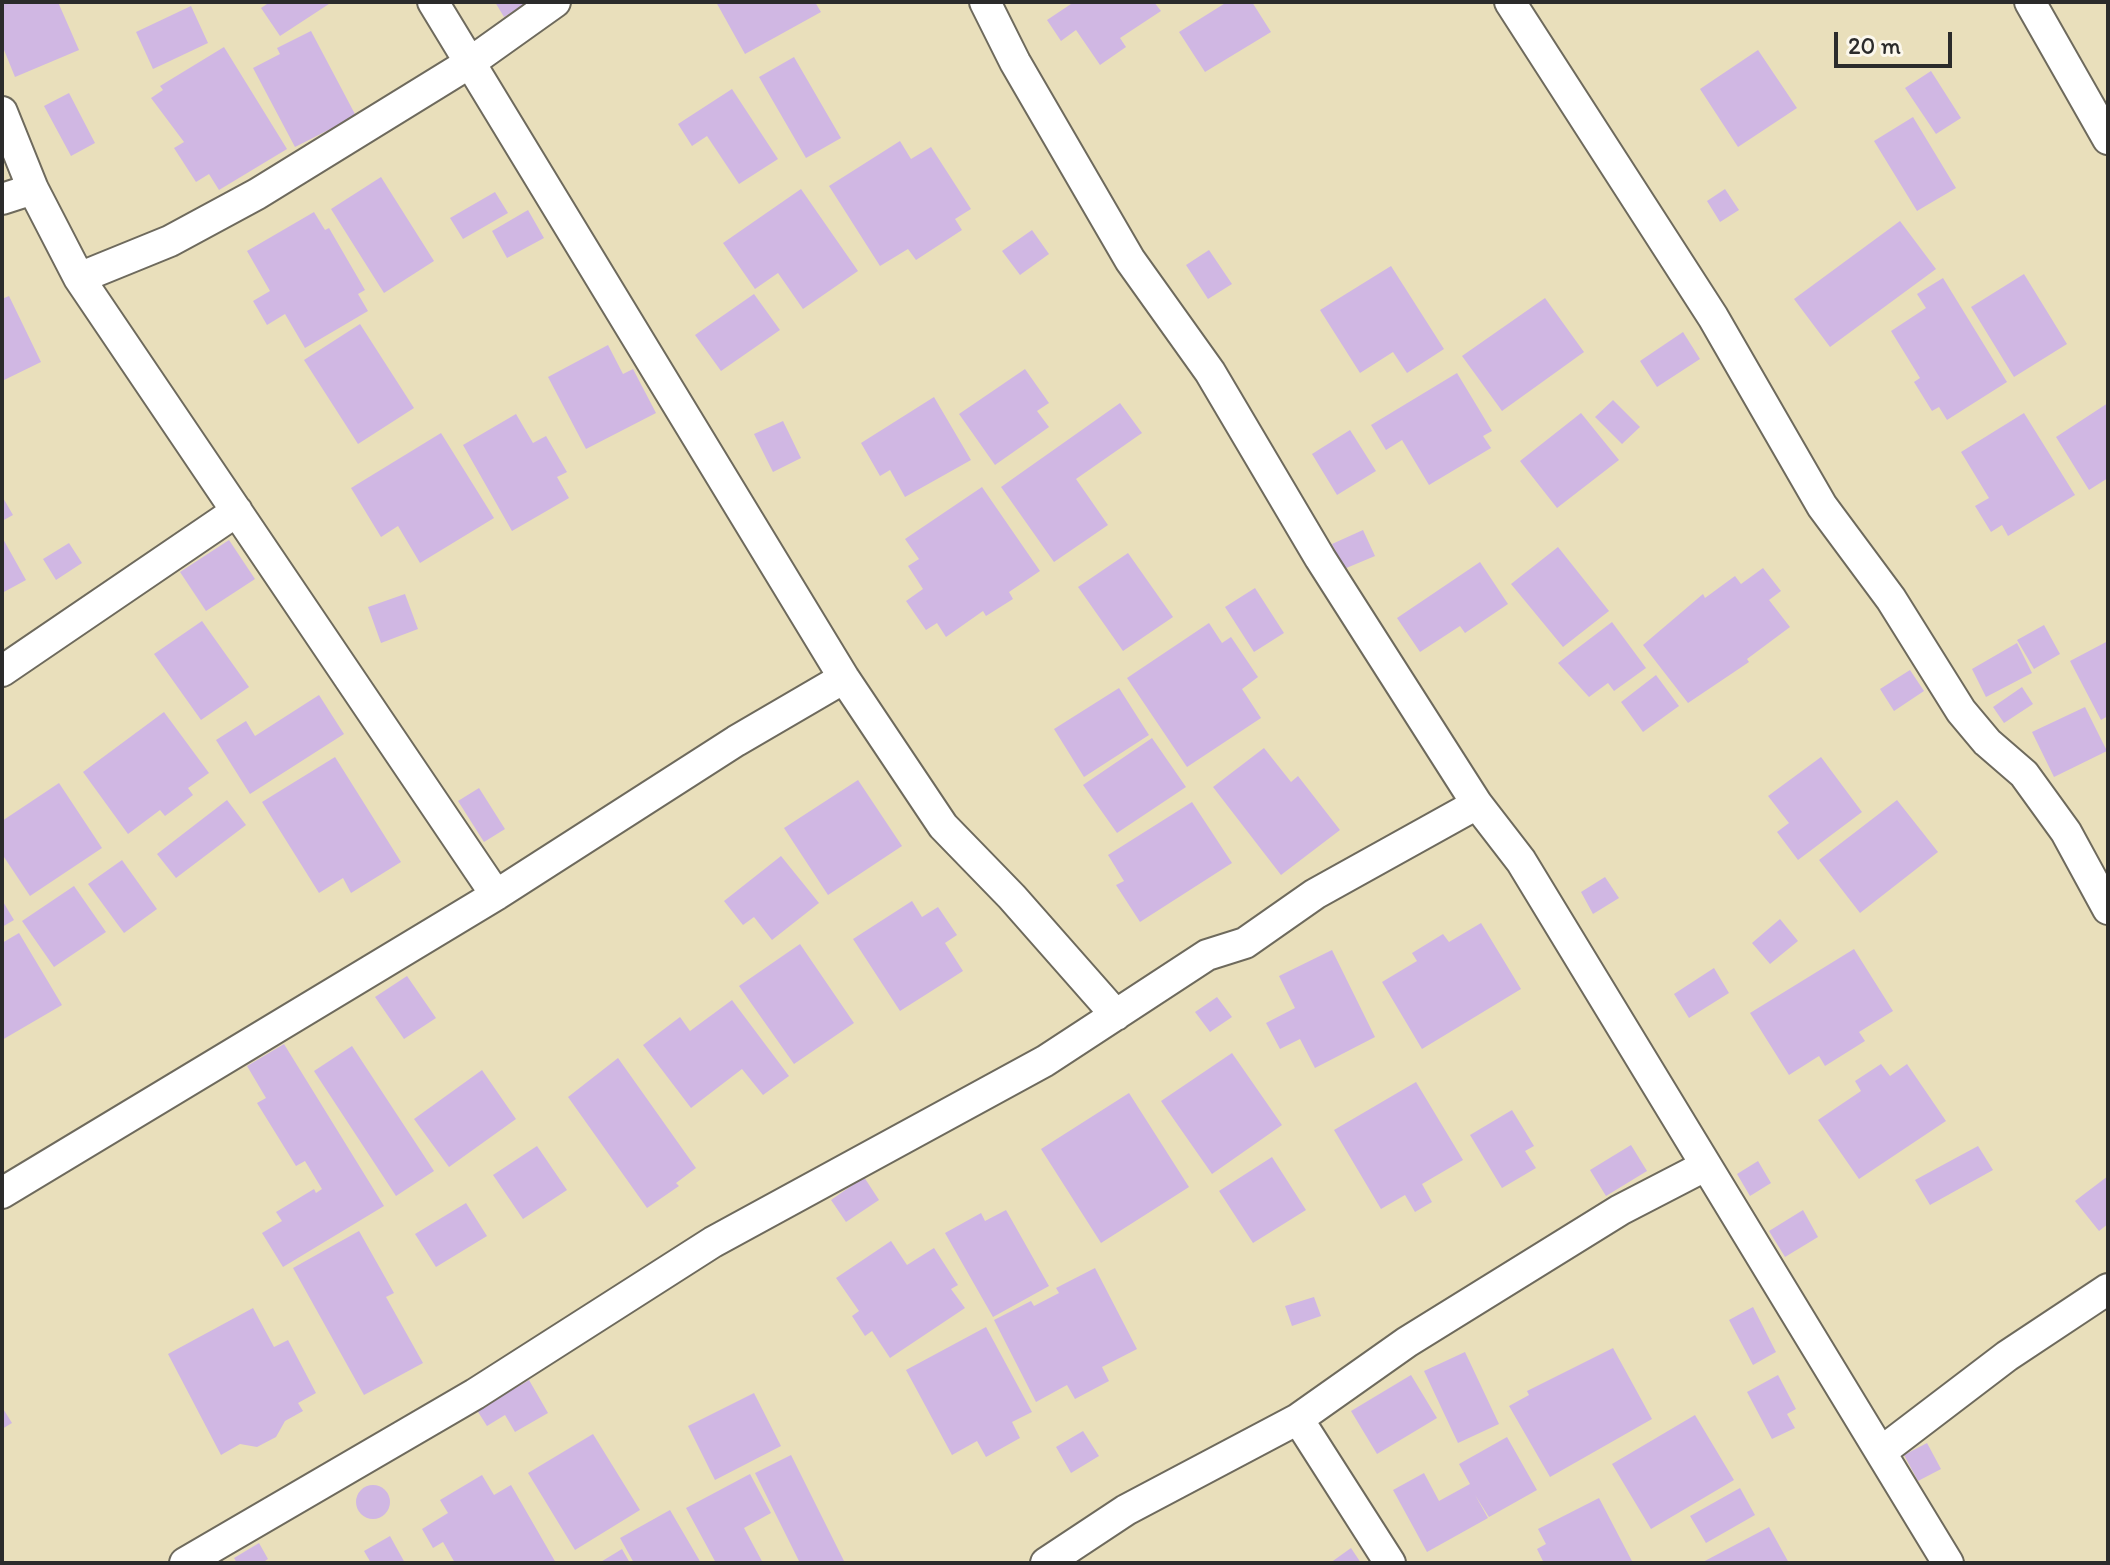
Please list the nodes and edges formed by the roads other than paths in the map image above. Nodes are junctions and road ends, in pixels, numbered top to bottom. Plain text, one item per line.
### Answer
1 (433, 2) edge
2 (555, 2) edge
3 (985, 2) edge
4 (1510, 2) edge
5 (2030, 2) edge
6 (468, 64) junction
7 (2, 112) edge
8 (2108, 139) edge
9 (33, 189) junction
10 (2, 199) edge
11 (79, 278) junction
12 (237, 511) junction
13 (2, 671) edge
14 (844, 678) junction
15 (1477, 804) junction
16 (496, 895) junction
17 (2108, 909) edge
18 (1116, 1015) junction
19 (1705, 1166) junction
20 (2, 1193) edge
21 (2108, 1289) edge
22 (1298, 1419) junction
23 (1881, 1452) junction
24 (185, 1563) edge
25 (1046, 1563) edge
26 (1390, 1563) edge
27 (1948, 1563) edge

1 - 6 street
2 - 6 street
3 - 15 street
4 - 17 street
5 - 8 street
6 - 11 street
6 - 14 street
7 - 9 street
9 - 10 street
9 - 11 street
11 - 12 street
12 - 13 street
12 - 16 street
14 - 16 street
14 - 18 street
15 - 18 street
15 - 19 street
16 - 20 street
18 - 24 street
19 - 22 street
19 - 23 street
21 - 23 street
22 - 25 street
22 - 26 street
23 - 27 street

